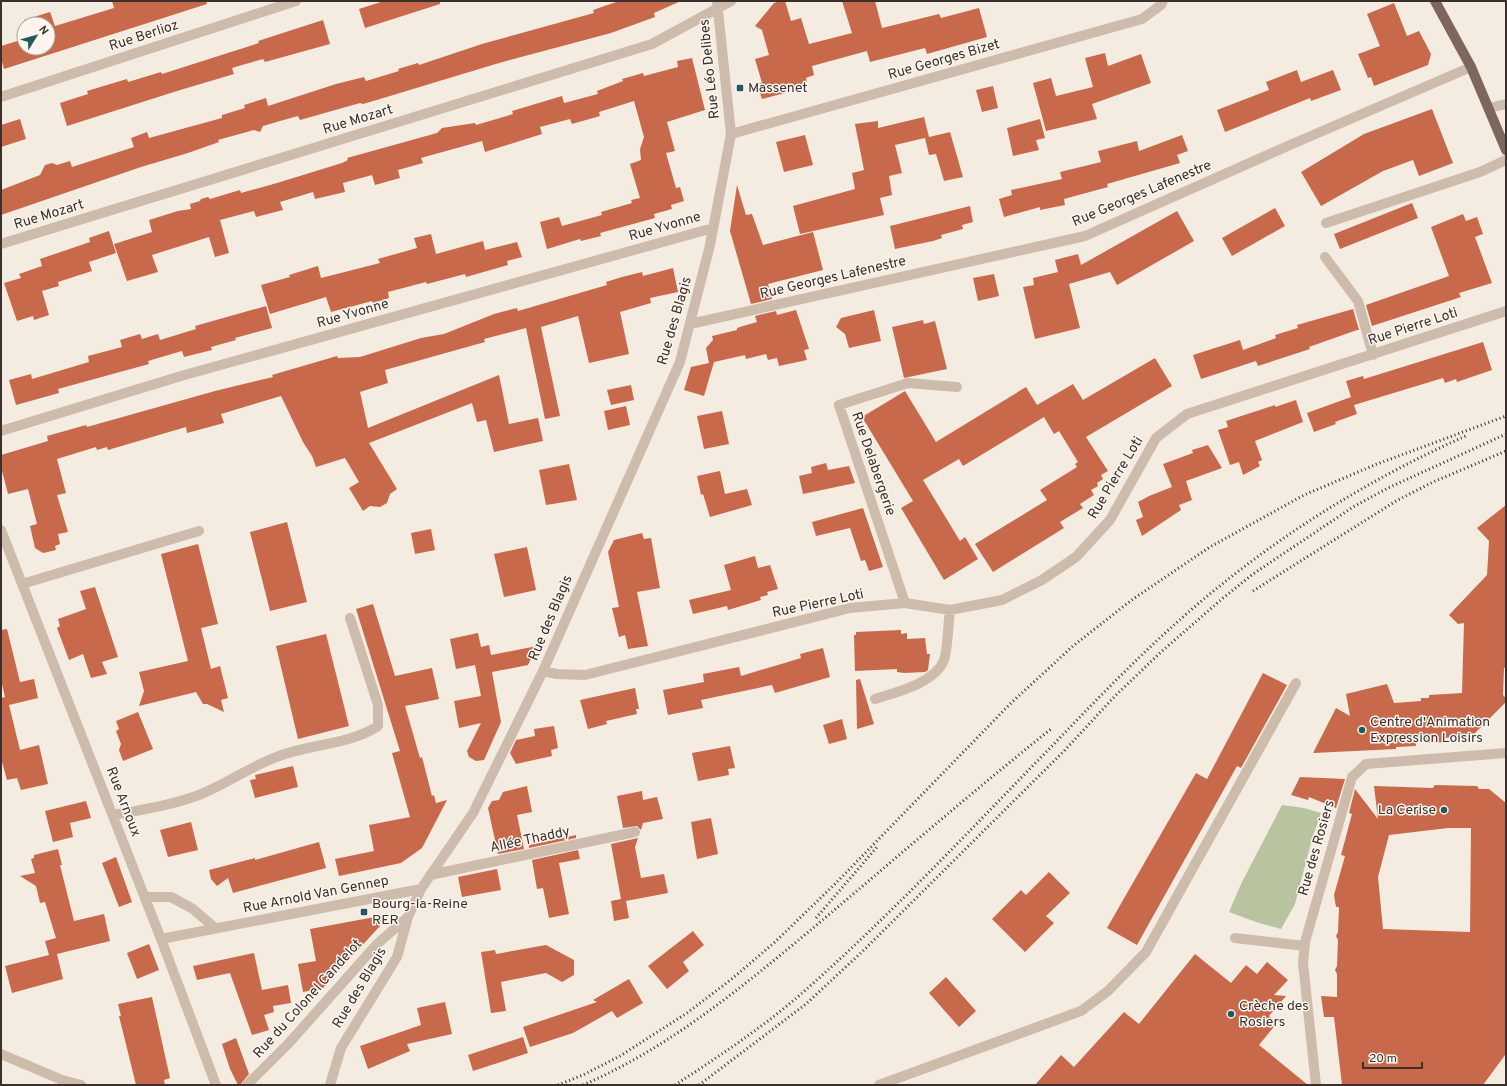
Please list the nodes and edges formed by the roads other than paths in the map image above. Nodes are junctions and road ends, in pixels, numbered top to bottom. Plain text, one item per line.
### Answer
1 (296, 1) edge
2 (732, 1) edge
3 (1435, 1) edge
4 (1162, 3) edge
5 (718, 5) edge
6 (1471, 67) junction
7 (1, 97) edge
8 (1506, 104) edge
9 (1489, 108) junction
10 (731, 134) junction
11 (1506, 150) edge
12 (1506, 160) edge
13 (1326, 223) dead end
14 (713, 228) junction
15 (1, 244) edge
16 (1325, 257) dead end
17 (1506, 311) edge
18 (690, 324) junction
19 (1373, 354) junction
20 (957, 387) dead end
21 (1, 432) edge
22 (1, 530) edge
23 (199, 531) dead end
24 (22, 584) junction
25 (905, 603) junction
26 (950, 610) junction
27 (350, 618) dead end
28 (543, 671) junction
29 (1296, 682) dead end
30 (875, 698) dead end
31 (1506, 753) edge
32 (113, 816) junction
33 (635, 832) dead end
34 (430, 875) junction
35 (421, 889) junction
36 (144, 897) junction
37 (408, 917) junction
38 (215, 928) junction
39 (1235, 938) dead end
40 (161, 939) junction
41 (1305, 946) junction
42 (1, 1054) edge
43 (81, 1085) edge
44 (216, 1085) edge
45 (247, 1085) edge
46 (330, 1085) edge
47 (879, 1085) edge
48 (1316, 1085) edge

1 - 7 street, Rue Berlioz
2 - 5 street, Rue Mozart
3 - 6 main road
4 - 10 street, Rue Georges Bizet
5 - 10 street, Rue Léo Delibes
5 - 15 street, Rue Mozart
6 - 9 main road
6 - 18 street, Rue Georges Lafenestre
8 - 9 street
9 - 11 main road
10 - 14 street, Rue des Blagis
12 - 13 street
14 - 18 street, Rue des Blagis
14 - 21 street, Rue Yvonne
16 - 19 street
17 - 19 street, Rue Pierre Loti
18 - 28 street, Rue des Blagis
19 - 26 street, Rue Pierre Loti
20 - 25 street, Rue Delabergerie
22 - 24 street, Rue Arnoux
23 - 24 street
24 - 32 street, Rue Arnoux
25 - 26 street, Rue Pierre Loti
25 - 28 street, Rue Pierre Loti
26 - 30 street
27 - 32 street
28 - 34 street, Rue des Blagis
29 - 47 street
31 - 41 street, Rue des Rosiers
32 - 36 street, Rue Arnoux
33 - 34 street, Allée Thaddy
34 - 35 street, Rue des Blagis
35 - 37 street, Rue des Blagis
35 - 38 street, Rue Arnold Van Gennep
36 - 38 street
36 - 40 street, Rue Arnoux
37 - 45 street, Rue du Colonel Candelot
37 - 46 street, Rue des Blagis
38 - 40 street, Rue Arnold Van Gennep
39 - 41 street
40 - 44 street, Rue Arnoux
41 - 48 street, Rue des Rosiers
42 - 43 street

